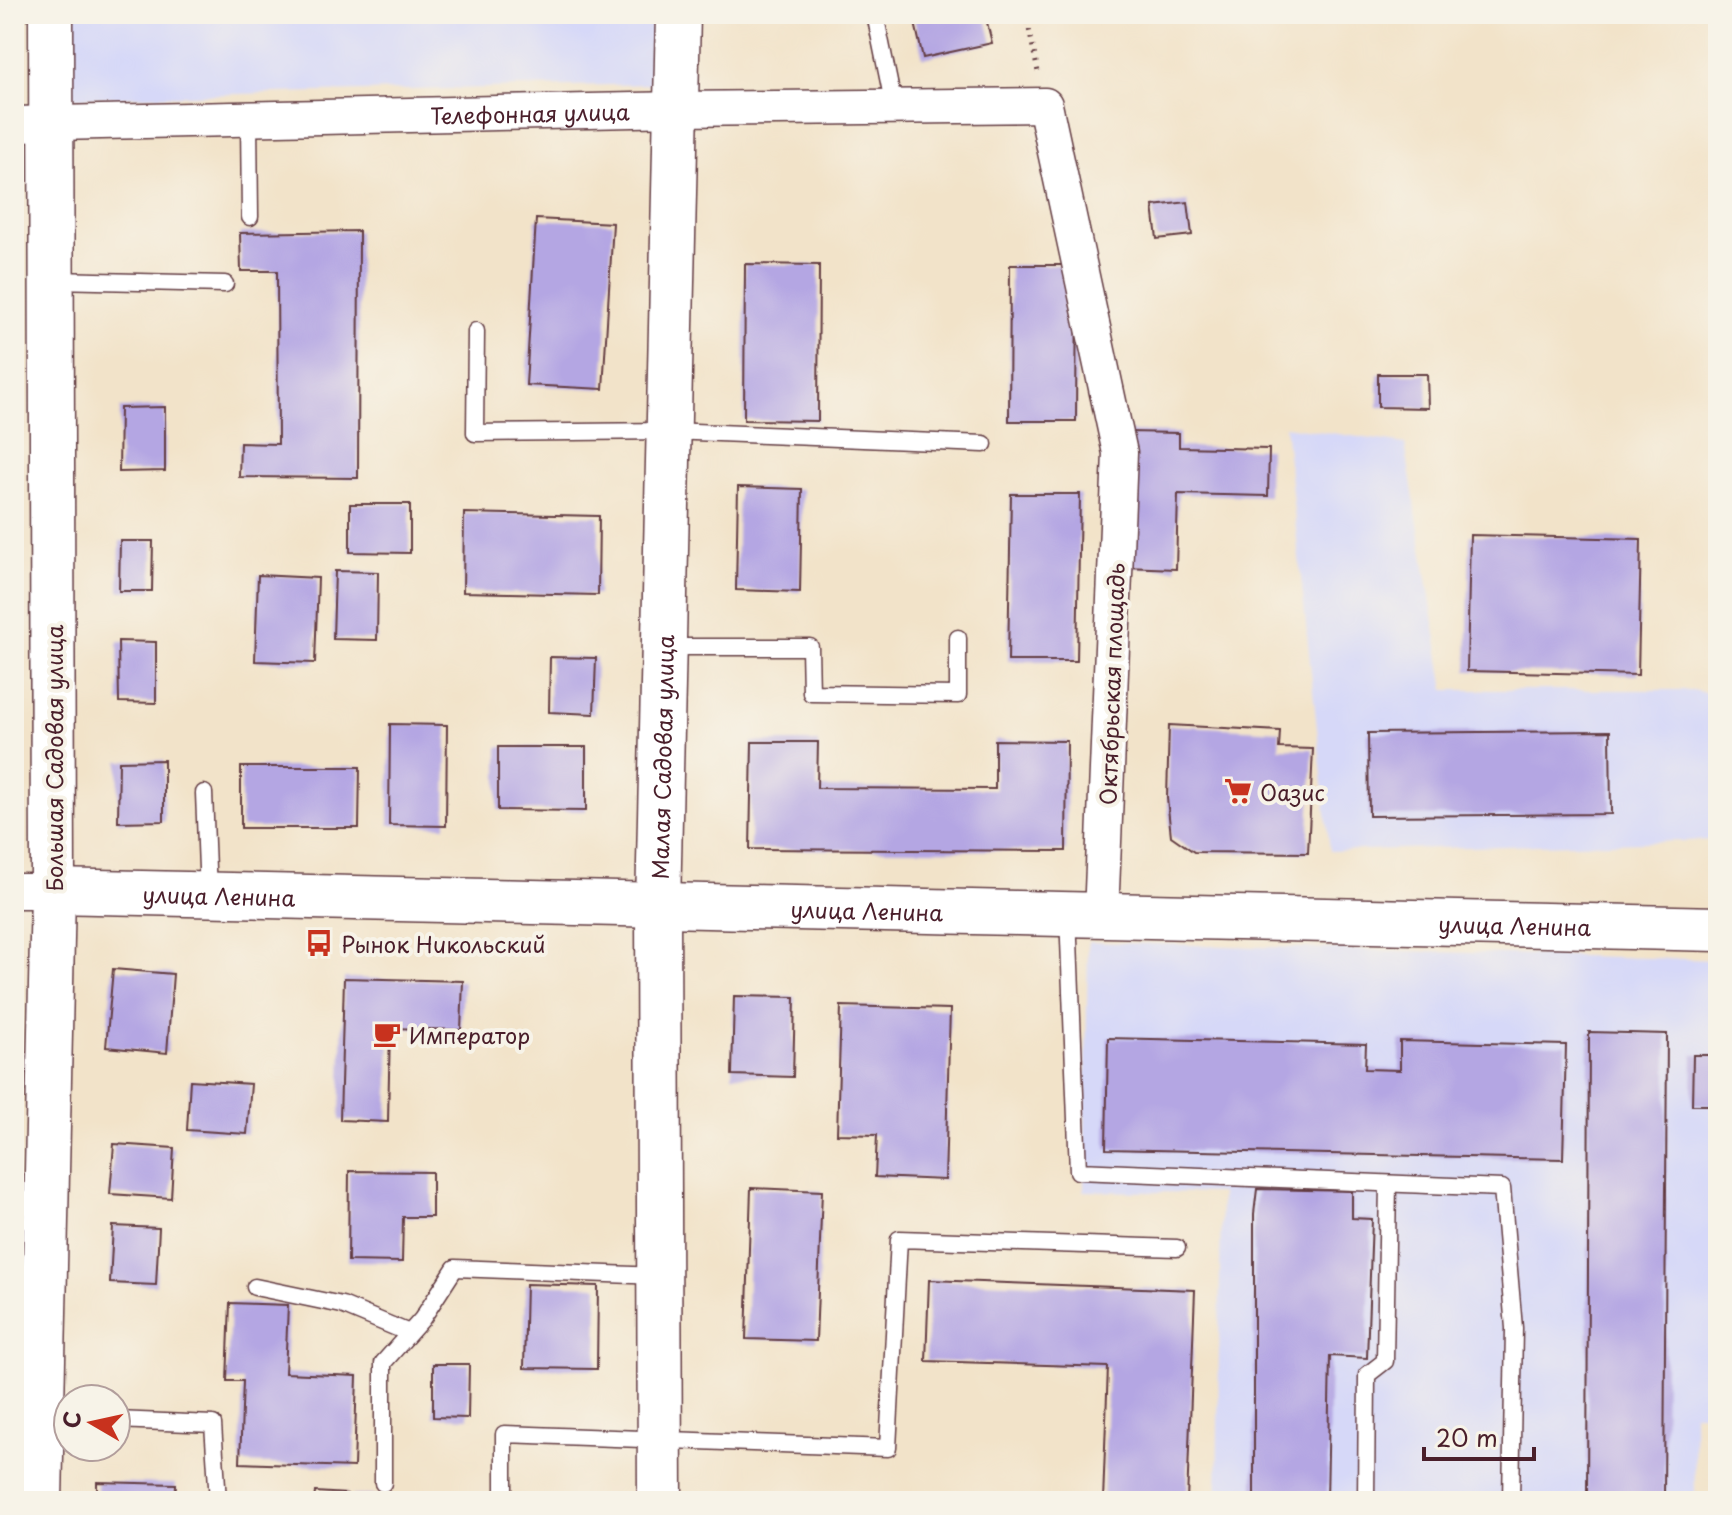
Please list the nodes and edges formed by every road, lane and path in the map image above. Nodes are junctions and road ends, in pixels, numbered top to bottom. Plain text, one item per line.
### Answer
1 (51, 14) edge
2 (678, 14) edge
3 (875, 14) edge
4 (1026, 14) edge
5 (1045, 105) junction
6 (894, 107) junction
7 (678, 109) junction
8 (249, 120) junction
9 (34, 124) edge
10 (250, 217) dead end
11 (53, 280) junction
12 (225, 284) dead end
13 (476, 331) dead end
14 (670, 431) junction
15 (984, 444) dead end
16 (958, 638) dead end
17 (665, 647) junction
18 (204, 793) dead end
19 (33, 891) edge
20 (208, 895) junction
21 (658, 907) junction
22 (1085, 915) junction
23 (1718, 929) edge
24 (1388, 1184) junction
25 (1177, 1248) dead end
26 (660, 1276) junction
27 (255, 1287) dead end
28 (409, 1333) junction
29 (132, 1421) edge
30 (660, 1442) junction
31 (383, 1483) dead end
32 (40, 1501) edge
33 (218, 1501) edge
34 (504, 1501) edge
35 (660, 1501) edge
36 (1366, 1501) edge
37 (1511, 1501) edge

1 - 9 street, Большая Садовая улица
2 - 7 street, Малая Садовая улица
3 - 6 lane
4 - 5 path
5 - 6 street, Телефонная улица
5 - 22 street, Октябрьская площадь
6 - 7 street, Телефонная улица
7 - 8 street, Телефонная улица
7 - 14 street, Малая Садовая улица
8 - 9 street, Телефонная улица
8 - 10 lane
9 - 11 street, Большая Садовая улица
11 - 12 lane
11 - 19 street, Большая Садовая улица
13 - 14 lane
14 - 15 lane
14 - 17 street, Малая Садовая улица
16 - 17 lane
17 - 21 street, Малая Садовая улица
18 - 20 lane
19 - 20 street, улица Ленина
19 - 32 street, Большая Садовая улица
20 - 21 street, улица Ленина
21 - 22 street, улица Ленина
21 - 26 street, Малая Садовая улица
22 - 23 street, улица Ленина
22 - 24 lane
24 - 36 lane
24 - 37 lane
25 - 30 lane
26 - 28 lane
26 - 30 street, Малая Садовая улица
27 - 28 lane
28 - 31 lane
29 - 33 lane
30 - 34 lane
30 - 35 street, Малая Садовая улица

